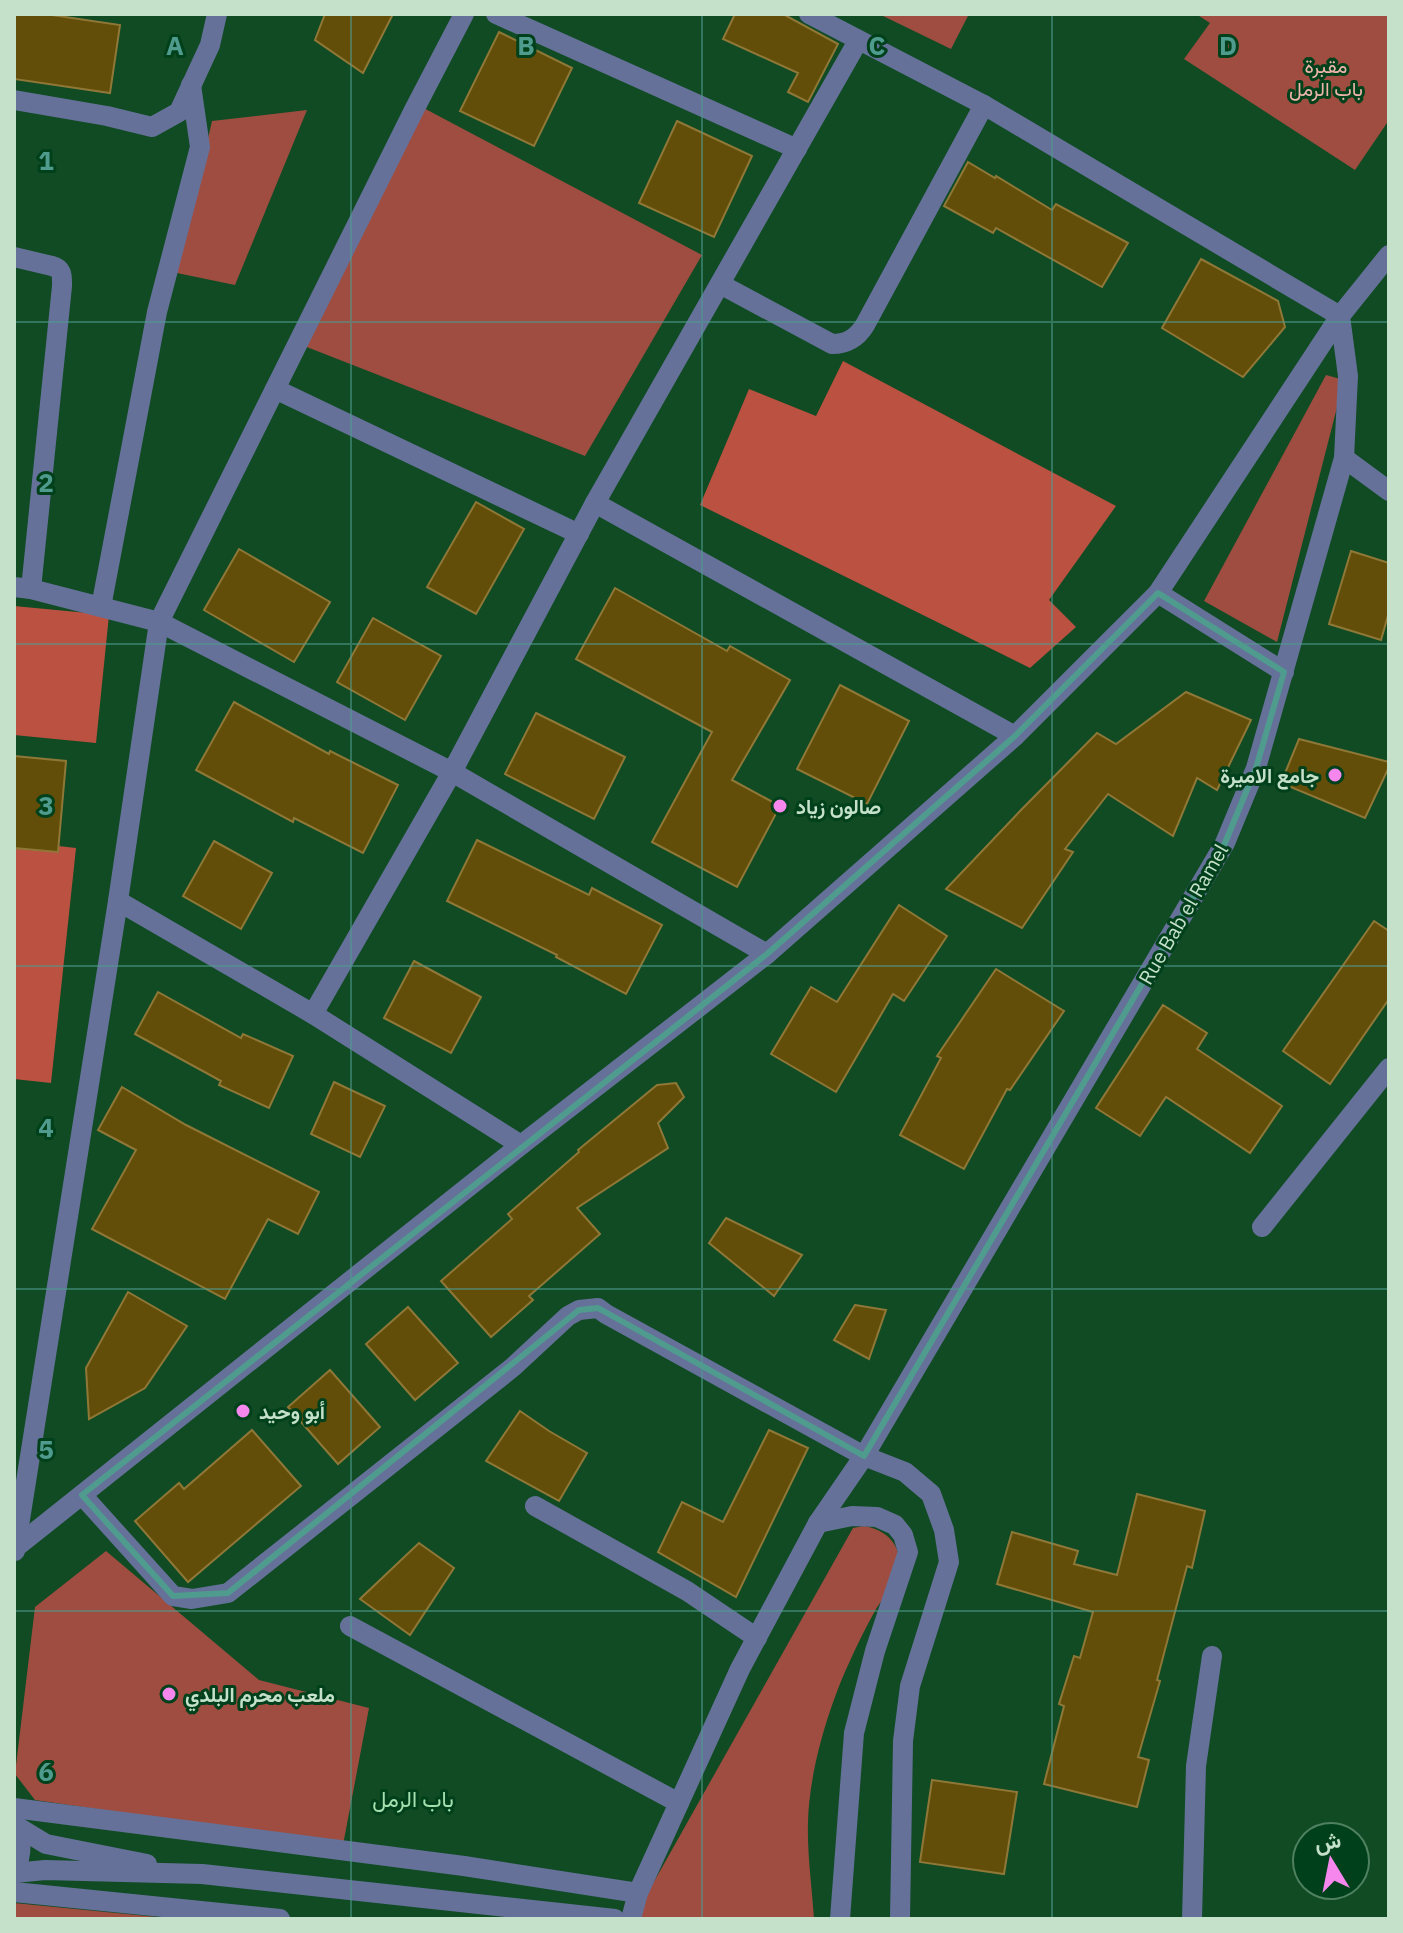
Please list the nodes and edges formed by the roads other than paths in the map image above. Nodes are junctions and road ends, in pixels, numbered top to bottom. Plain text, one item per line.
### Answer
1 (217, 14) edge
2 (464, 14) edge
3 (496, 14) edge
4 (809, 14) edge
5 (858, 41) junction
6 (191, 85) junction
7 (14, 100) edge
8 (984, 105) junction
9 (797, 149) junction
10 (1389, 255) edge
11 (14, 257) edge
12 (720, 284) junction
13 (1340, 316) junction
14 (275, 389) junction
15 (1344, 458) junction
16 (1389, 491) edge
17 (595, 503) junction
18 (579, 534) junction
19 (22, 588) edge
20 (1158, 593) junction
21 (101, 607) junction
22 (159, 622) junction
23 (1284, 672) junction
24 (1015, 736) junction
25 (452, 772) junction
26 (118, 901) junction
27 (767, 954) junction
28 (313, 1014) junction
29 (1389, 1068) edge
30 (521, 1145) junction
31 (1262, 1227) dead end
32 (864, 1456) junction
33 (82, 1495) junction
34 (535, 1506) dead end
35 (818, 1523) junction
36 (15, 1551) edge
37 (350, 1626) dead end
38 (757, 1638) junction
39 (1212, 1656) dead end
40 (679, 1803) junction
41 (15, 1818) edge
42 (14, 1874) edge
43 (202, 1874) junction
44 (14, 1892) edge
45 (638, 1893) junction
46 (267, 1918) edge
47 (615, 1919) edge
48 (631, 1919) edge
49 (840, 1919) edge
50 (900, 1919) edge
51 (1192, 1919) edge

1 - 6 street
2 - 14 street
3 - 9 street
4 - 5 street
5 - 8 street
5 - 9 street
6 - 7 street
6 - 21 street
8 - 12 street
8 - 13 street
9 - 12 street
10 - 13 street
11 - 19 street
12 - 17 street
13 - 15 street, Rue Bab el Ramel
13 - 20 street
14 - 18 street
14 - 22 street
15 - 16 street
15 - 23 street, Rue Bab el Ramel
17 - 18 street
17 - 24 street
18 - 25 street
19 - 21 street
20 - 23 street
20 - 24 street
21 - 22 street
22 - 25 street
22 - 26 street
23 - 32 street, Rue Bab el Ramel
24 - 27 street
25 - 27 street
25 - 28 street
26 - 28 street
26 - 36 street
27 - 30 street
28 - 30 street
29 - 31 street
30 - 33 street
32 - 33 street
32 - 35 street, Rue Bab el Ramel
32 - 50 street
33 - 36 street
34 - 38 street
35 - 38 street, Rue Bab el Ramel
35 - 49 street
37 - 40 street
38 - 40 street, Rue Bab el Ramel
39 - 51 street
40 - 45 street, Rue Bab el Ramel
41 - 42 street
41 - 43 street
41 - 45 street
42 - 43 street
43 - 47 street
44 - 46 street
45 - 48 street, Rue Bab el Ramel

